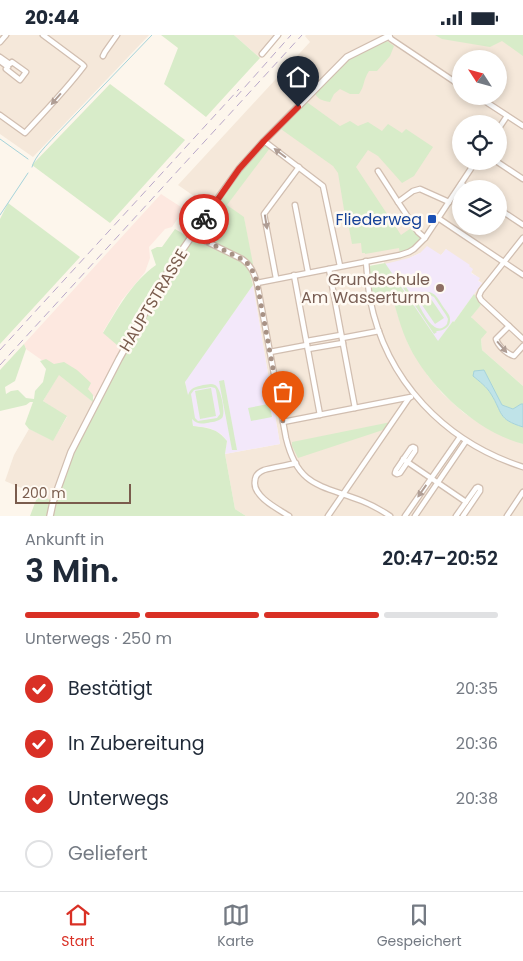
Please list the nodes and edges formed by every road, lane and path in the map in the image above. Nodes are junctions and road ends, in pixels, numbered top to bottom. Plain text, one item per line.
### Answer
1 (6, 35) edge
2 (43, 35) edge
3 (117, 35) edge
4 (278, 35) edge
5 (389, 35) edge
6 (0, 42) edge
7 (262, 54) dead end
8 (103, 56) dead end
9 (0, 57) edge
10 (0, 61) edge
11 (452, 80) edge
12 (490, 105) edge
13 (0, 115) edge
14 (506, 115) edge
15 (507, 116) edge
16 (523, 127) edge
17 (264, 141) junction
18 (298, 167) junction
19 (507, 168) edge
20 (378, 171) dead end
21 (523, 179) edge
22 (452, 198) edge
23 (398, 202) junction
24 (449, 202) junction
25 (296, 205) dead end
26 (507, 214) edge
27 (438, 218) junction
28 (523, 225) edge
29 (193, 235) junction
30 (425, 238) junction
31 (523, 238) edge
32 (366, 261) junction
33 (504, 262) junction
34 (340, 266) junction
35 (329, 269) junction
36 (308, 272) junction
37 (294, 275) junction
38 (523, 275) edge
39 (276, 278) junction
40 (257, 283) junction
41 (509, 326) junction
42 (379, 331) junction
43 (342, 339) junction
44 (523, 339) edge
45 (307, 345) junction
46 (523, 346) edge
47 (270, 352) junction
48 (412, 396) junction
49 (355, 408) junction
50 (320, 415) junction
51 (283, 422) junction
52 (460, 437) junction
53 (466, 441) junction
54 (405, 461) dead end
55 (296, 463) junction
56 (523, 467) edge
57 (431, 479) junction
58 (438, 483) junction
59 (523, 492) edge
60 (343, 495) junction
61 (466, 502) junction
62 (50, 516) edge
63 (289, 516) edge
64 (328, 516) edge
65 (390, 516) edge
66 (405, 516) edge
67 (414, 516) edge
68 (456, 516) edge
69 (463, 516) edge
70 (507, 516) edge

1 - 6 street
2 -> 13 street
3 - 8 street
4 - 7 street
5 - 11 street
5 - 17 street, HAUPTSTRASSE
9 - 10 street
12 - 14 street
15 - 16 street
18 -> 17 street
17 - 29 street, HAUPTSTRASSE
18 - 34 street
18 -> 39 street
19 - 21 street
20 - 23 street
22 - 24 street
23 - 24 street
23 - 30 street
24 - 27 street
25 - 36 street
26 - 28 street
27 - 30 street
27 - 33 street
29 - 40 street
29 - 62 street, HAUPTSTRASSE
30 - 32 street
31 - 33 street
32 - 34 street
32 - 42 street
33 - 38 street
33 - 41 street
34 - 35 street
35 - 36 street
35 - 43 street
36 - 37 street
37 - 39 street
37 - 45 street
39 - 40 street
40 - 47 street
41 - 44 street
41 -> 46 street
42 - 43 street
42 - 48 street
43 - 45 street
43 - 45 street
43 - 49 street
45 - 47 street
45 - 50 street
47 - 51 street
48 - 49 street
48 - 52 street
48 - 60 street
49 - 50 street
50 - 51 street
51 - 55 street
52 - 53 street
52 - 57 street
53 - 56 street
53 - 58 street
54 - 57 street
55 - 60 street
55 - 63 street
57 - 58 street
57 -> 66 street
58 - 61 street
58 - 67 street
59 - 70 street
60 - 64 street
60 - 65 street
61 - 68 street
61 - 69 street

